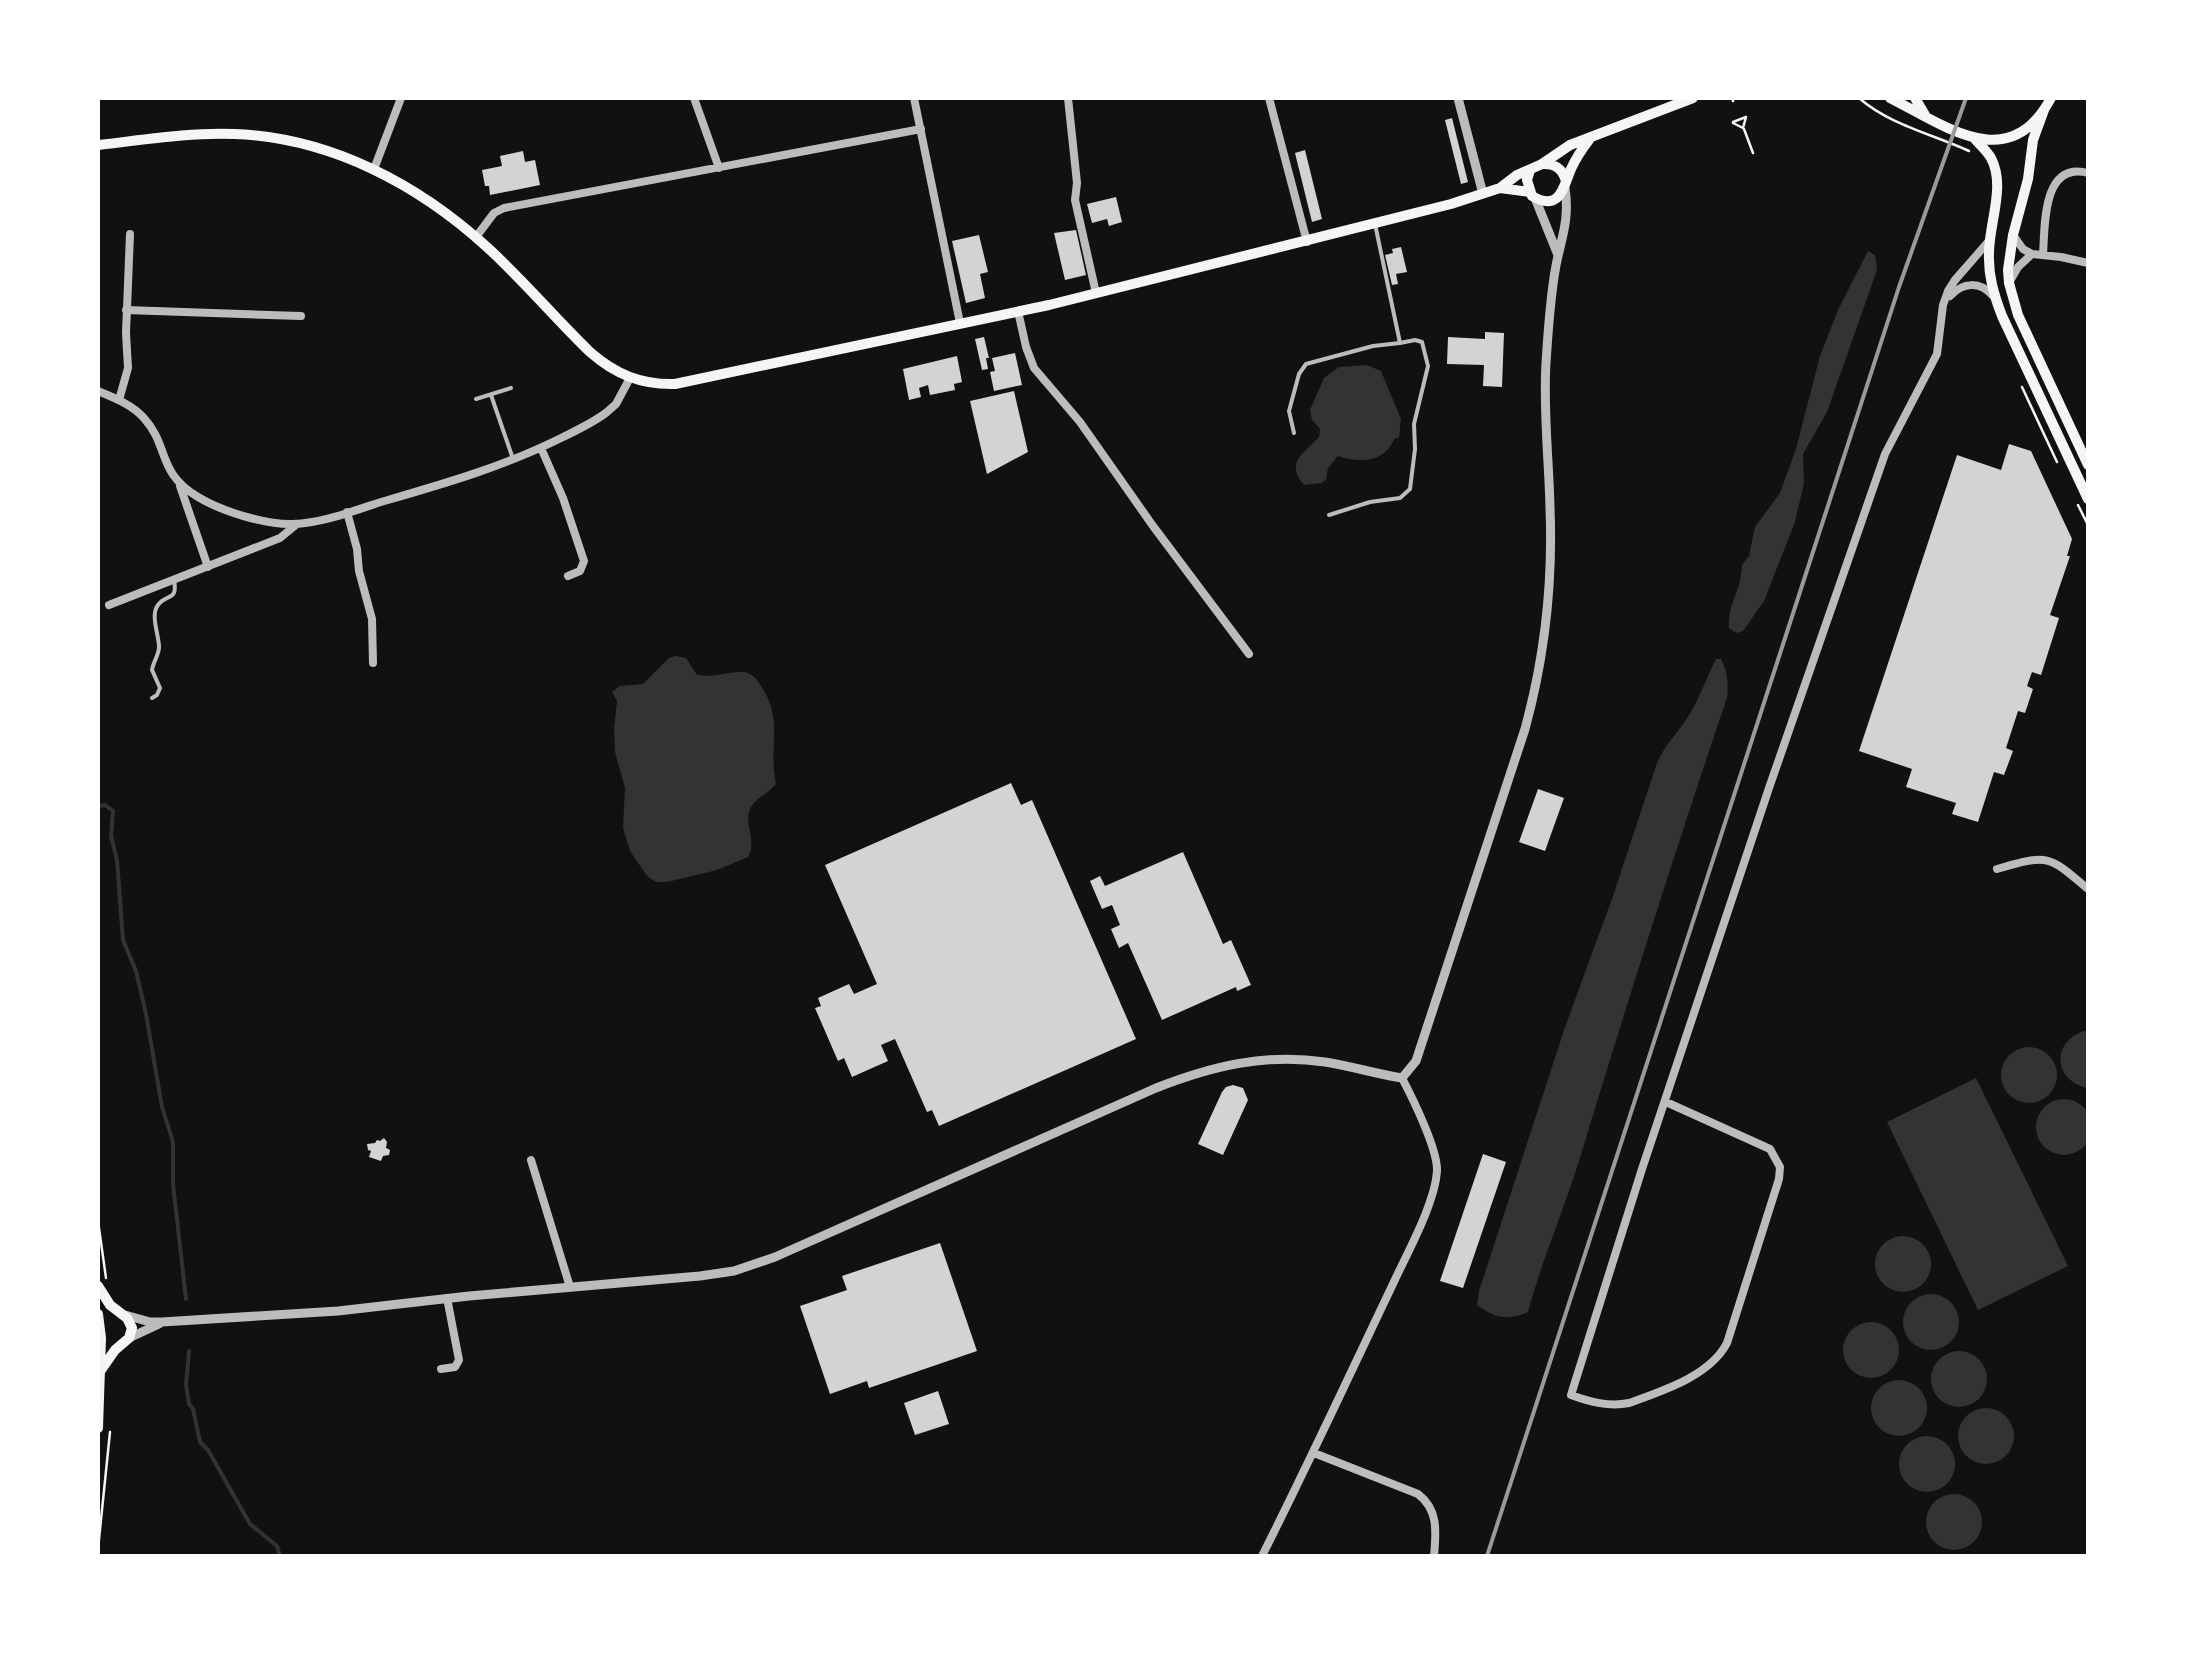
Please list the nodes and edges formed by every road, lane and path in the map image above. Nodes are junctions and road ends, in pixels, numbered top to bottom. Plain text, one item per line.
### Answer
1 (401, 98) edge
2 (694, 98) edge
3 (914, 98) edge
4 (1068, 98) edge
5 (1270, 98) edge
6 (1458, 98) edge
7 (1693, 98) edge
8 (1890, 98) edge
9 (1916, 98) edge
10 (2051, 98) edge
11 (2044, 110) junction
12 (1925, 115) junction
13 (1740, 118) dead end
14 (921, 130) junction
15 (1976, 139) junction
16 (1589, 140) junction
17 (98, 145) edge
18 (1753, 152) dead end
19 (1536, 166) junction
20 (374, 168) junction
21 (719, 168) junction
22 (2088, 173) edge
23 (1565, 185) junction
24 (1500, 188) junction
25 (1483, 194) junction
26 (1533, 195) junction
27 (1375, 224) junction
28 (130, 234) dead end
29 (2014, 235) junction
30 (476, 237) junction
31 (1989, 241) junction
32 (1307, 242) junction
33 (2032, 254) junction
34 (1558, 255) junction
35 (2043, 255) junction
36 (2088, 263) edge
37 (2009, 284) junction
38 (1096, 293) junction
39 (1996, 300) junction
40 (1943, 304) junction
41 (126, 310) junction
42 (1018, 312) junction
43 (301, 316) dead end
44 (960, 324) junction
45 (1400, 343) junction
46 (630, 378) junction
47 (511, 388) dead end
48 (98, 391) edge
49 (491, 395) junction
50 (476, 399) dead end
51 (119, 400) junction
52 (1294, 433) dead end
53 (541, 448) junction
54 (2086, 451) edge
55 (513, 461) junction
56 (2088, 464) edge
57 (180, 484) junction
58 (2088, 498) edge
59 (348, 512) junction
60 (1330, 515) dead end
61 (296, 524) junction
62 (208, 567) junction
63 (568, 576) dead end
64 (174, 580) junction
65 (110, 605) dead end
66 (1249, 654) dead end
67 (373, 663) dead end
68 (152, 698) dead end
69 (1997, 870) dead end
70 (2088, 889) edge
71 (1402, 1078) junction
72 (1666, 1102) junction
73 (531, 1160) dead end
74 (98, 1221) edge
75 (103, 1285) edge
76 (570, 1287) junction
77 (446, 1298) junction
78 (98, 1314) edge
79 (121, 1314) junction
80 (162, 1322) junction
81 (100, 1332) edge
82 (125, 1341) junction
83 (441, 1369) dead end
84 (99, 1374) edge
85 (110, 1423) dead end
86 (98, 1428) edge
87 (1314, 1453) junction
88 (98, 1549) edge
89 (1262, 1556) edge
90 (1434, 1556) edge

1 - 20 street
2 - 21 street
3 - 14 street
4 - 38 street
5 - 32 street
6 - 25 street
7 - 16 main road
8 - 12 main road
9 - 12 main road
10 - 11 main road
11 - 15 main road
11 - 29 main road
12 - 15 main road
13 - 18 path
14 - 21 street
14 - 44 street
15 - 31 main road
16 - 19 main road
16 - 23 main road
17 - 20 main road
19 - 23 main road
19 - 24 main road
19 - 26 main road
20 - 30 main road
21 - 30 street
22 - 35 street
23 - 26 main road
23 - 34 street
24 - 25 main road
24 - 26 main road
25 - 27 main road
26 - 34 street
27 - 32 main road
27 - 45 lane
28 - 41 street
29 - 33 street
29 - 37 main road
30 - 46 main road
31 - 39 main road
31 - 40 street
32 - 38 main road
33 - 35 street
33 - 37 street
34 - 71 street
35 - 36 street
37 - 54 main road
38 - 42 main road
39 - 40 street
39 - 58 main road
40 - 72 street
41 - 43 street
41 - 51 street
42 - 44 main road
42 - 66 street
44 - 46 main road
45 - 52 lane
45 - 60 lane
46 - 53 street
47 - 49 lane
48 - 51 street
49 - 50 lane
49 - 55 lane
51 - 57 street
53 - 55 street
53 - 63 street
54 - 56 main road
55 - 59 street
57 - 61 street
57 - 62 street
59 - 61 street
59 - 67 street
61 - 62 street
62 - 64 street
64 - 65 street
64 - 68 lane
69 - 70 street
71 - 76 street
71 - 87 street
72 - 72 street
73 - 76 street
74 - 75 path
75 - 79 main road
76 - 77 street
77 - 80 street
77 - 83 street
78 - 81 main road
79 - 80 street
79 - 81 main road
79 - 82 main road
80 - 82 street
81 - 82 main road
81 - 84 main road
82 - 84 main road
84 - 86 main road
85 - 88 path
87 - 89 street
87 - 90 street

